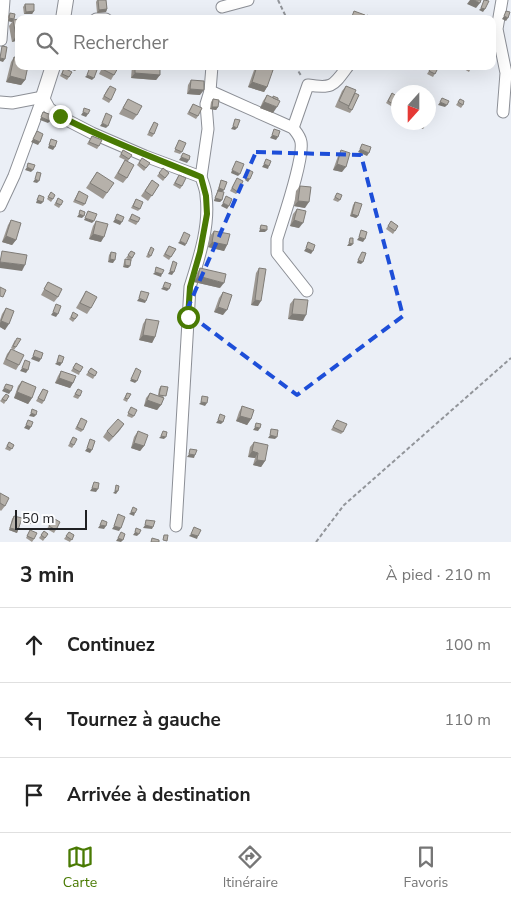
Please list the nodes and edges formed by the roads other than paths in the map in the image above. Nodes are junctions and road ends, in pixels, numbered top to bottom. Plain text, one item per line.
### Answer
1 (4, 0) edge
2 (66, 0) edge
3 (248, 0) edge
4 (502, 0) edge
5 (224, 4) edge
6 (64, 15) edge
7 (1, 40) edge
8 (52, 70) edge
9 (212, 70) edge
10 (345, 70) edge
11 (210, 91) junction
12 (43, 96) junction
13 (6, 103) edge
14 (0, 111) edge
15 (504, 112) dead end
16 (293, 128) junction
17 (201, 177) junction
18 (0, 206) edge
19 (307, 291) dead end
20 (176, 526) dead end

1 - 7 street
2 - 6 street
3 - 5 street
4 - 15 street
8 - 12 street
9 - 11 street
10 - 16 street
11 - 16 street
11 - 17 street
12 - 13 street
12 - 17 street
12 - 18 street
13 - 14 street
16 - 19 street
17 - 20 street

